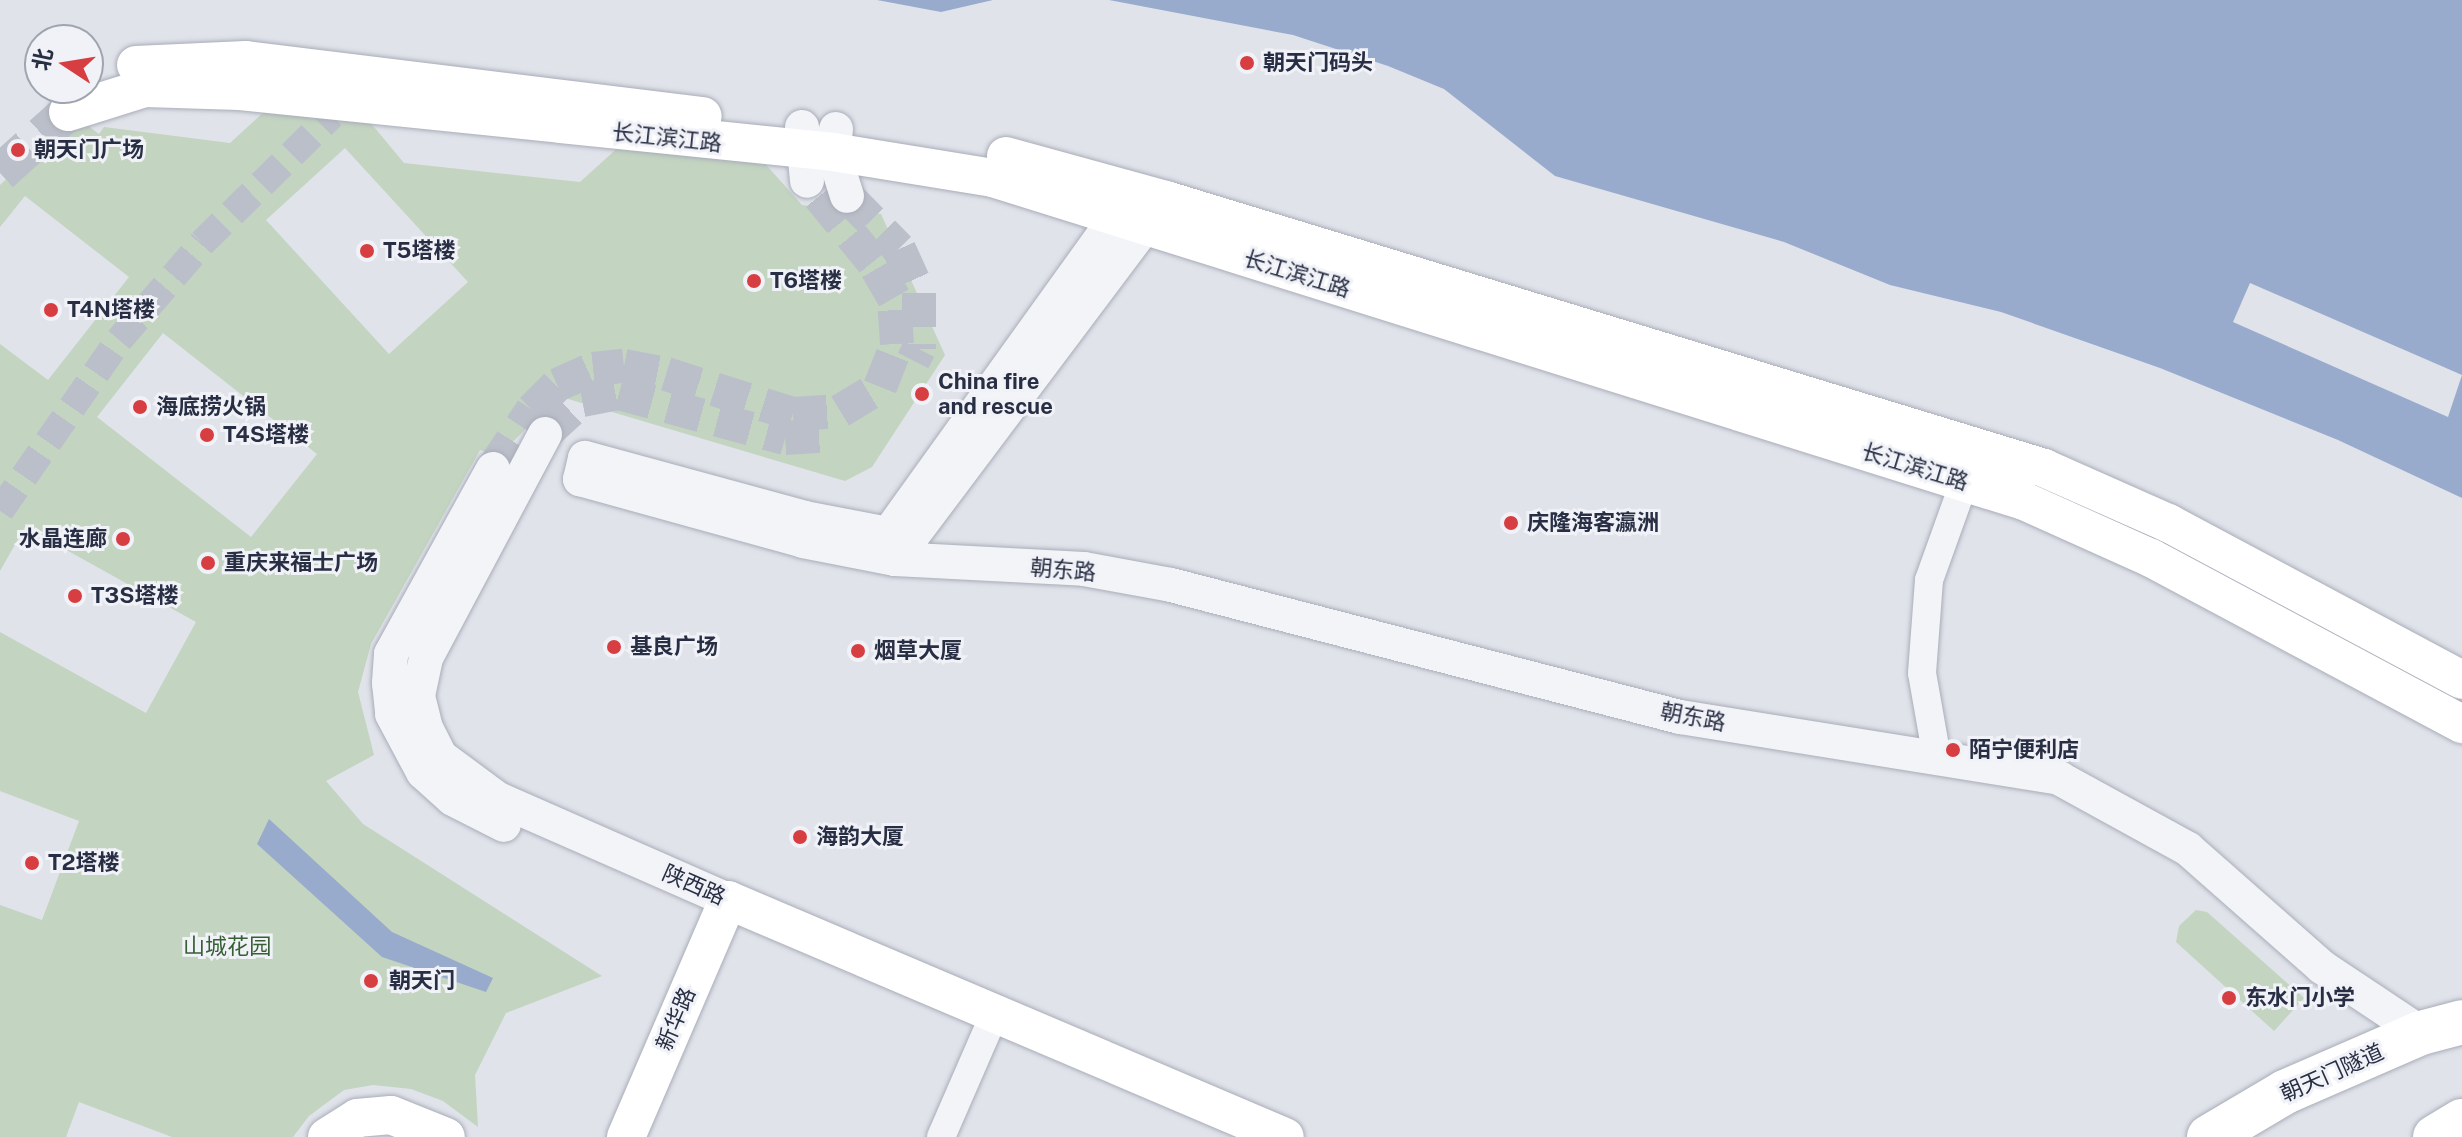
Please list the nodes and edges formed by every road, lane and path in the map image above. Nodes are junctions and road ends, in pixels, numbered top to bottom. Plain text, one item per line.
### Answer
1 (104, 74) edge
2 (368, 78) junction
3 (104, 94) tunnel mouth
4 (336, 110) junction
5 (816, 148) junction
6 (847, 196) tunnel mouth
7 (1140, 209) junction
8 (545, 434) tunnel mouth
9 (493, 469) tunnel mouth
10 (1964, 483) junction
11 (892, 546) junction
12 (2462, 680) edge
13 (2462, 724) edge
14 (1937, 758) junction
15 (734, 916) junction
16 (991, 1024) junction
17 (2442, 1028) edge
18 (2462, 1121) edge
19 (327, 1137) edge
20 (446, 1137) edge
21 (626, 1137) edge
22 (650, 1137) edge
23 (941, 1137) edge
24 (1222, 1137) edge
25 (1285, 1137) edge
26 (2209, 1137) edge
27 (2435, 1137) edge

1 - 2 main road, 长江滨江路
2 - 4 street
2 - 5 main road, 长江滨江路
3 - 4 main road, 长江滨江路
4 - 5 main road, 长江滨江路
5 - 6 street
5 - 7 main road, 长江滨江路
7 - 10 main road, 长江滨江路
7 - 11 street
7 - 12 main road, 长江滨江路
8 - 15 street, 陕西路
9 - 15 street, 陕西路
10 - 13 main road, 长江滨江路
10 - 14 street
11 - 11 street, 朝东路
11 - 14 street, 朝东路
14 - 17 street, 朝东路
15 - 16 main road, 陕西路
15 - 21 main road, 新华路
15 - 22 main road, 新华路
16 - 23 street
16 - 24 main road, 陕西路
16 - 25 main road, 陕西路
17 - 26 main road, 朝天门隧道
18 - 27 main road
19 - 20 main road

